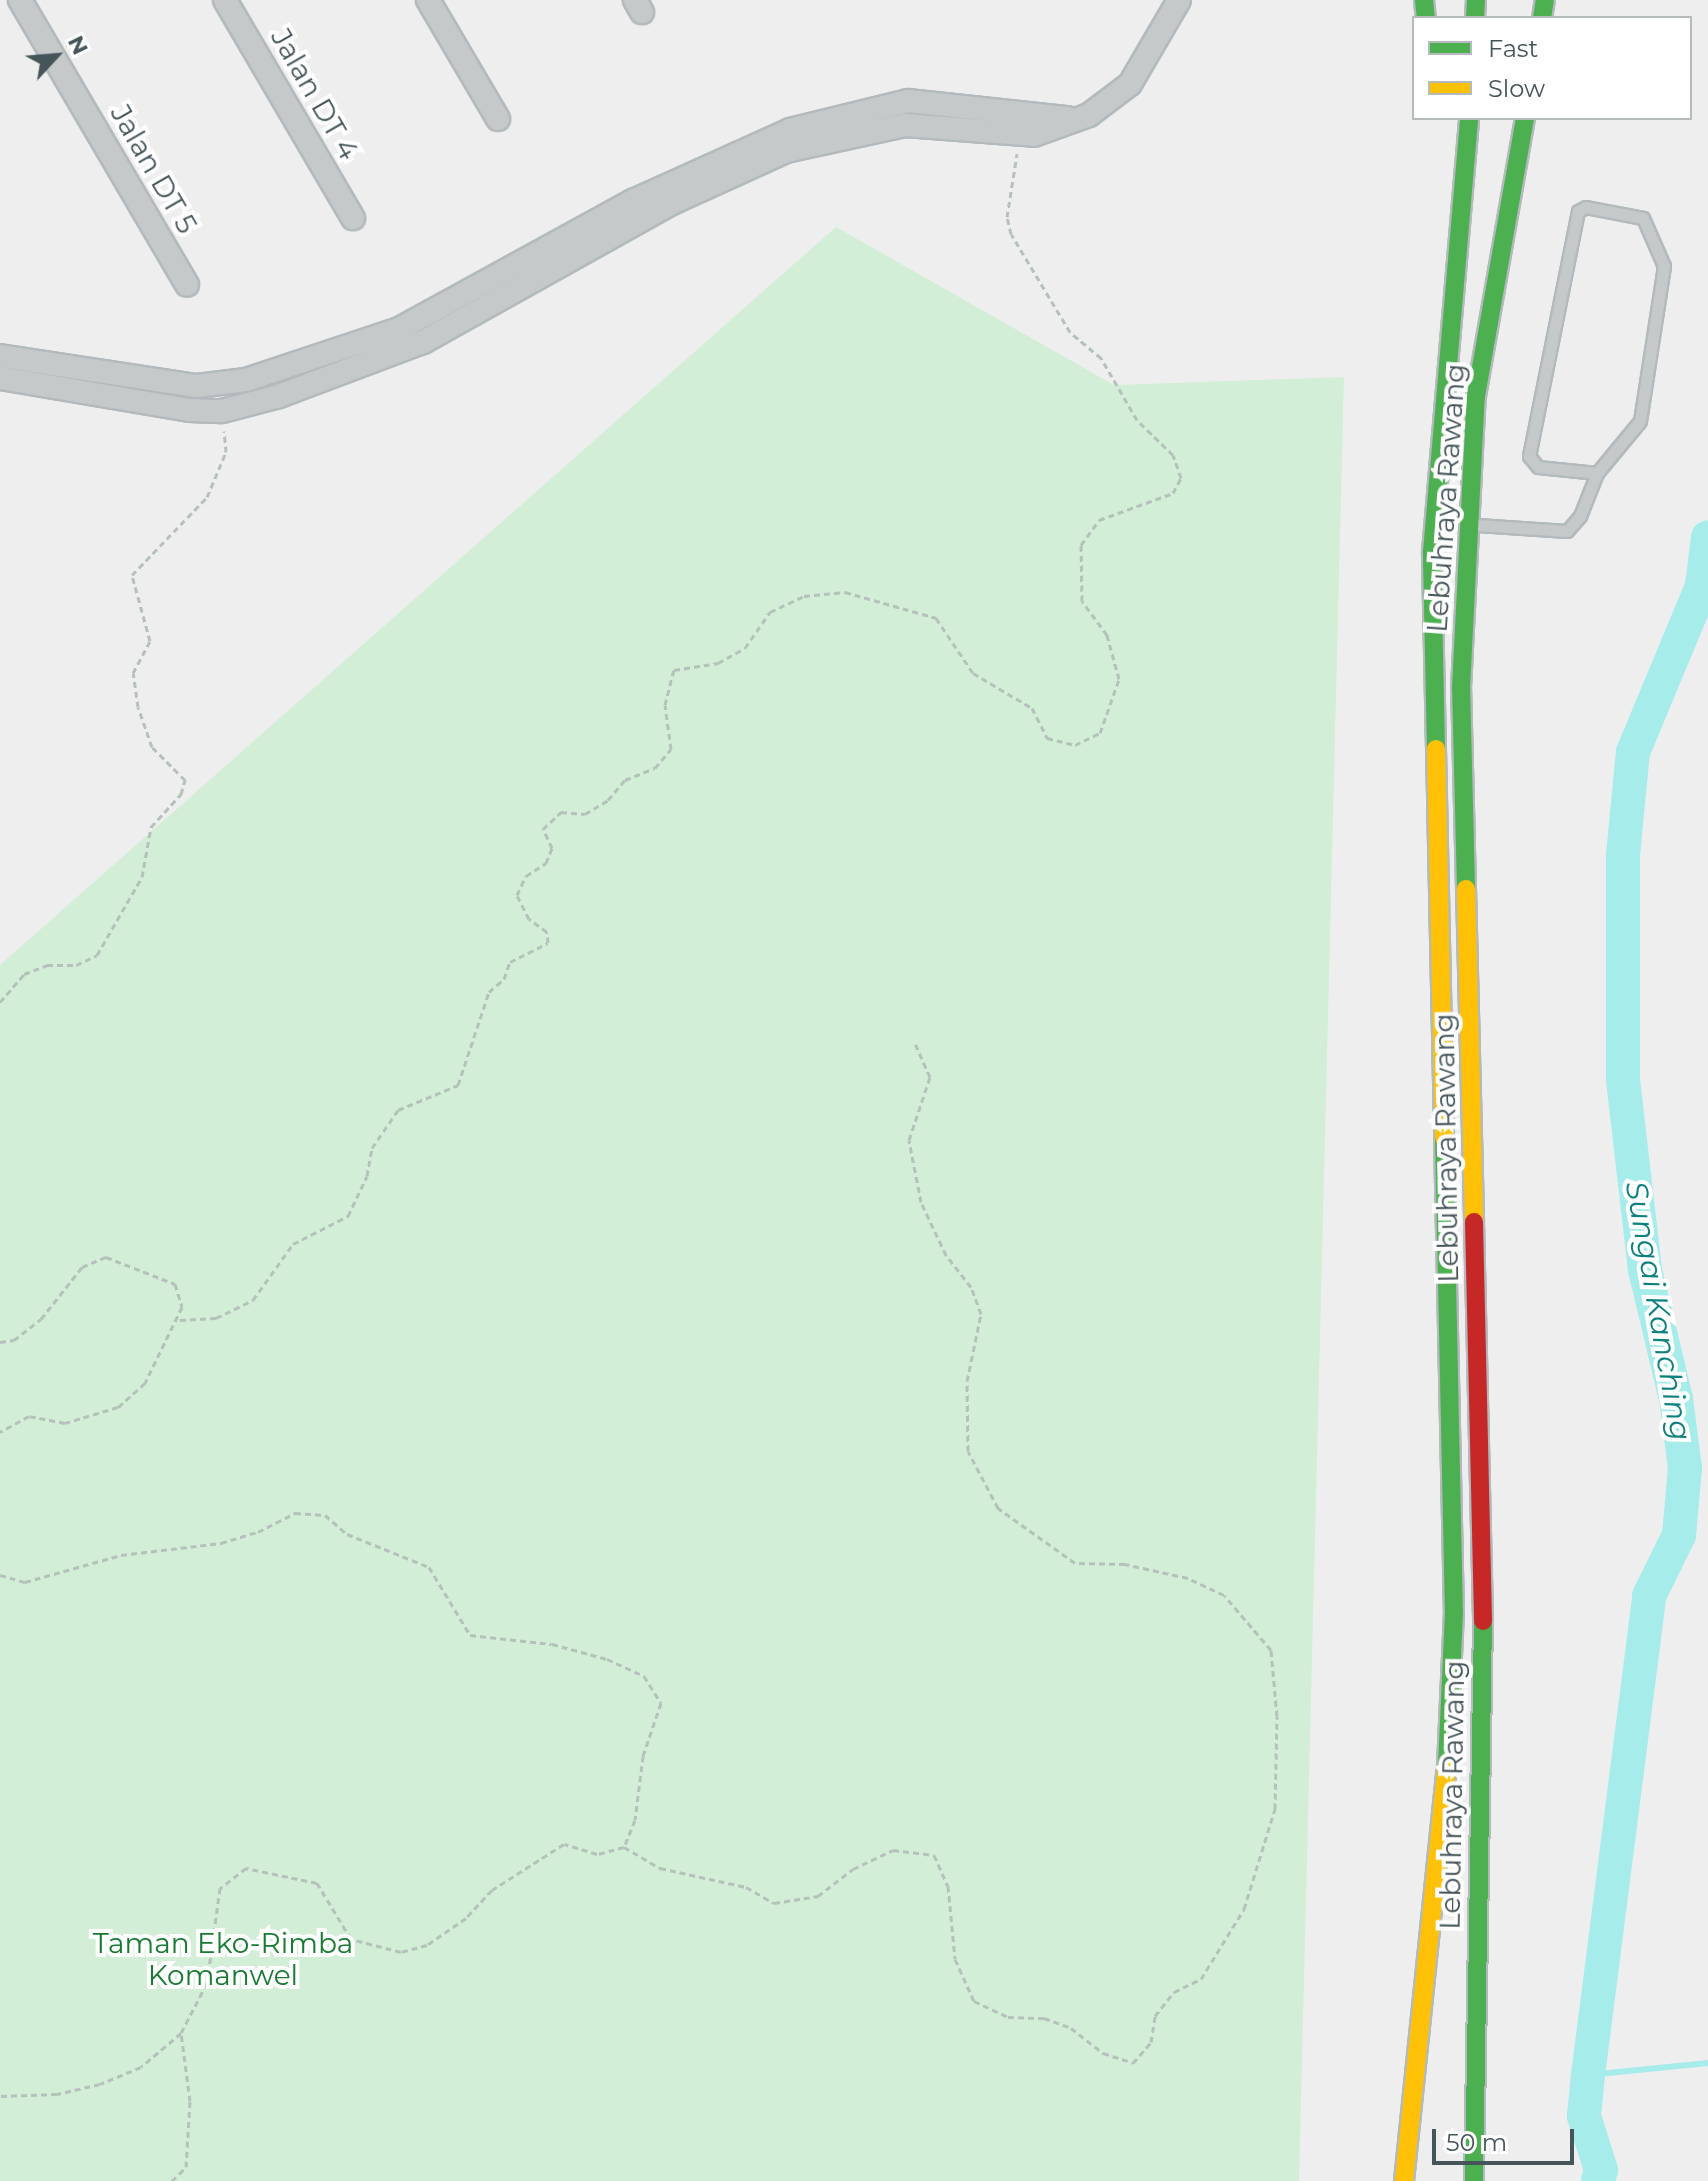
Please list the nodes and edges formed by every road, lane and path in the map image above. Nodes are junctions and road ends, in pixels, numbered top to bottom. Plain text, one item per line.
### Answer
1 (8, 0) edge
2 (20, 0) edge
3 (225, 0) edge
4 (428, 0) edge
5 (1179, 0) edge
6 (0, 5) edge
7 (1089, 115) junction
8 (498, 119) dead end
9 (1469, 120) edge
10 (1525, 120) edge
11 (1015, 136) junction
12 (1445, 166) dead end
13 (353, 218) dead end
14 (1452, 275) junction
15 (187, 285) dead end
16 (0, 356) edge
17 (0, 378) edge
18 (222, 411) junction
19 (1597, 473) junction
20 (1467, 525) junction
21 (0, 1002) edge
22 (915, 1044) dead end
23 (180, 1320) junction
24 (0, 1342) edge
25 (0, 1432) edge
26 (0, 1575) edge
27 (624, 1847) junction
28 (181, 2033) junction
29 (0, 2096) edge
30 (172, 2181) edge
31 (1404, 2181) edge
32 (1474, 2181) edge

1 - 6 street
2 - 15 street, Jalan DT 5
3 - 13 street, Jalan DT 4
4 - 8 street
5 - 7 street
7 - 11 street
7 - 16 street
9 - 14 highway, Lebuhraya Rawang
10 - 20 highway, Lebuhraya Rawang
11 - 18 street
11 - 23 path
12 - 14 highway
14 - 31 highway, Lebuhraya Rawang
17 - 18 street
18 - 21 path
19 - 19 lane
19 - 20 lane
20 - 32 highway, Lebuhraya Rawang
22 - 27 path
23 - 24 path
23 - 25 path
26 - 27 path
27 - 28 path
28 - 29 path
28 - 30 path

